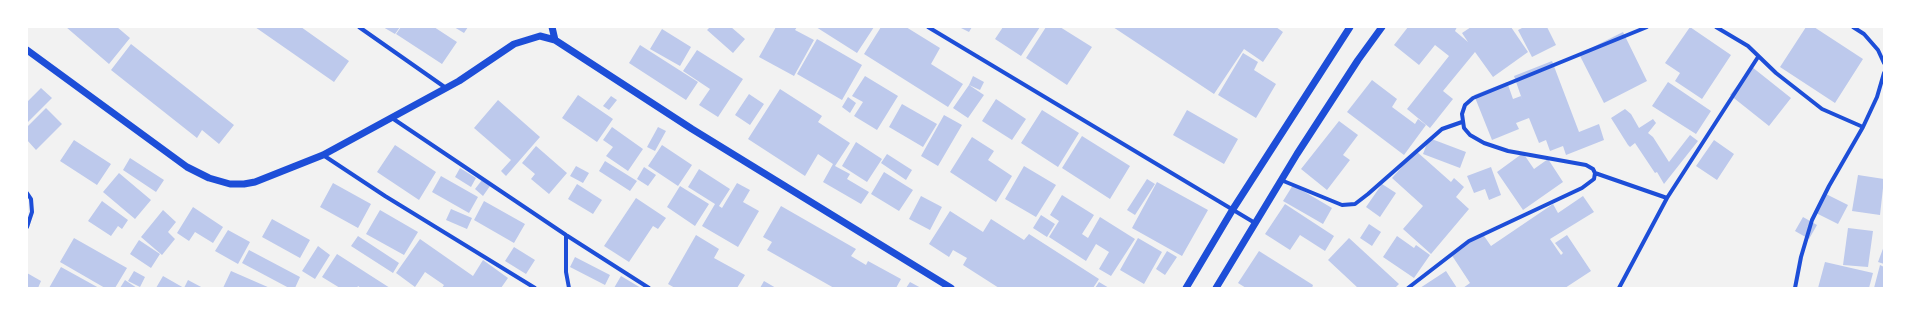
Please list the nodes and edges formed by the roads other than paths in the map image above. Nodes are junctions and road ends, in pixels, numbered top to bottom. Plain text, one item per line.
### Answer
1 (360, 27) edge
2 (552, 27) edge
3 (928, 27) edge
4 (1350, 27) edge
5 (1382, 27) edge
6 (1647, 27) edge
7 (1716, 27) edge
8 (1853, 27) edge
9 (555, 40) junction
10 (27, 50) edge
11 (1758, 57) junction
12 (1884, 63) edge
13 (1884, 73) edge
14 (446, 89) junction
15 (392, 118) junction
16 (1462, 122) junction
17 (1863, 126) junction
18 (323, 155) junction
19 (1596, 173) junction
20 (1281, 180) junction
21 (27, 193) edge
22 (1667, 198) junction
23 (1233, 209) junction
24 (1255, 223) junction
25 (27, 227) edge
26 (566, 235) junction
27 (535, 288) edge
28 (569, 288) edge
29 (649, 288) edge
30 (951, 288) edge
31 (1186, 288) edge
32 (1216, 288) edge
33 (1408, 288) edge
34 (1619, 288) edge
35 (1795, 288) edge

1 - 14 street
2 - 9 street
3 - 23 street
4 - 23 street
5 - 20 street
6 - 16 street
7 - 11 street
8 - 12 street
9 - 14 street
9 - 30 street
10 - 18 street
11 - 17 street
11 - 22 street
13 - 17 street
14 - 15 street
15 - 18 street
15 - 26 street
16 - 19 street
16 - 20 street
17 - 35 street
18 - 27 street
19 - 22 street
19 - 33 street
20 - 24 street
21 - 25 street
22 - 34 street
23 - 24 street
23 - 31 street
24 - 32 street
26 - 28 street
26 - 29 street

